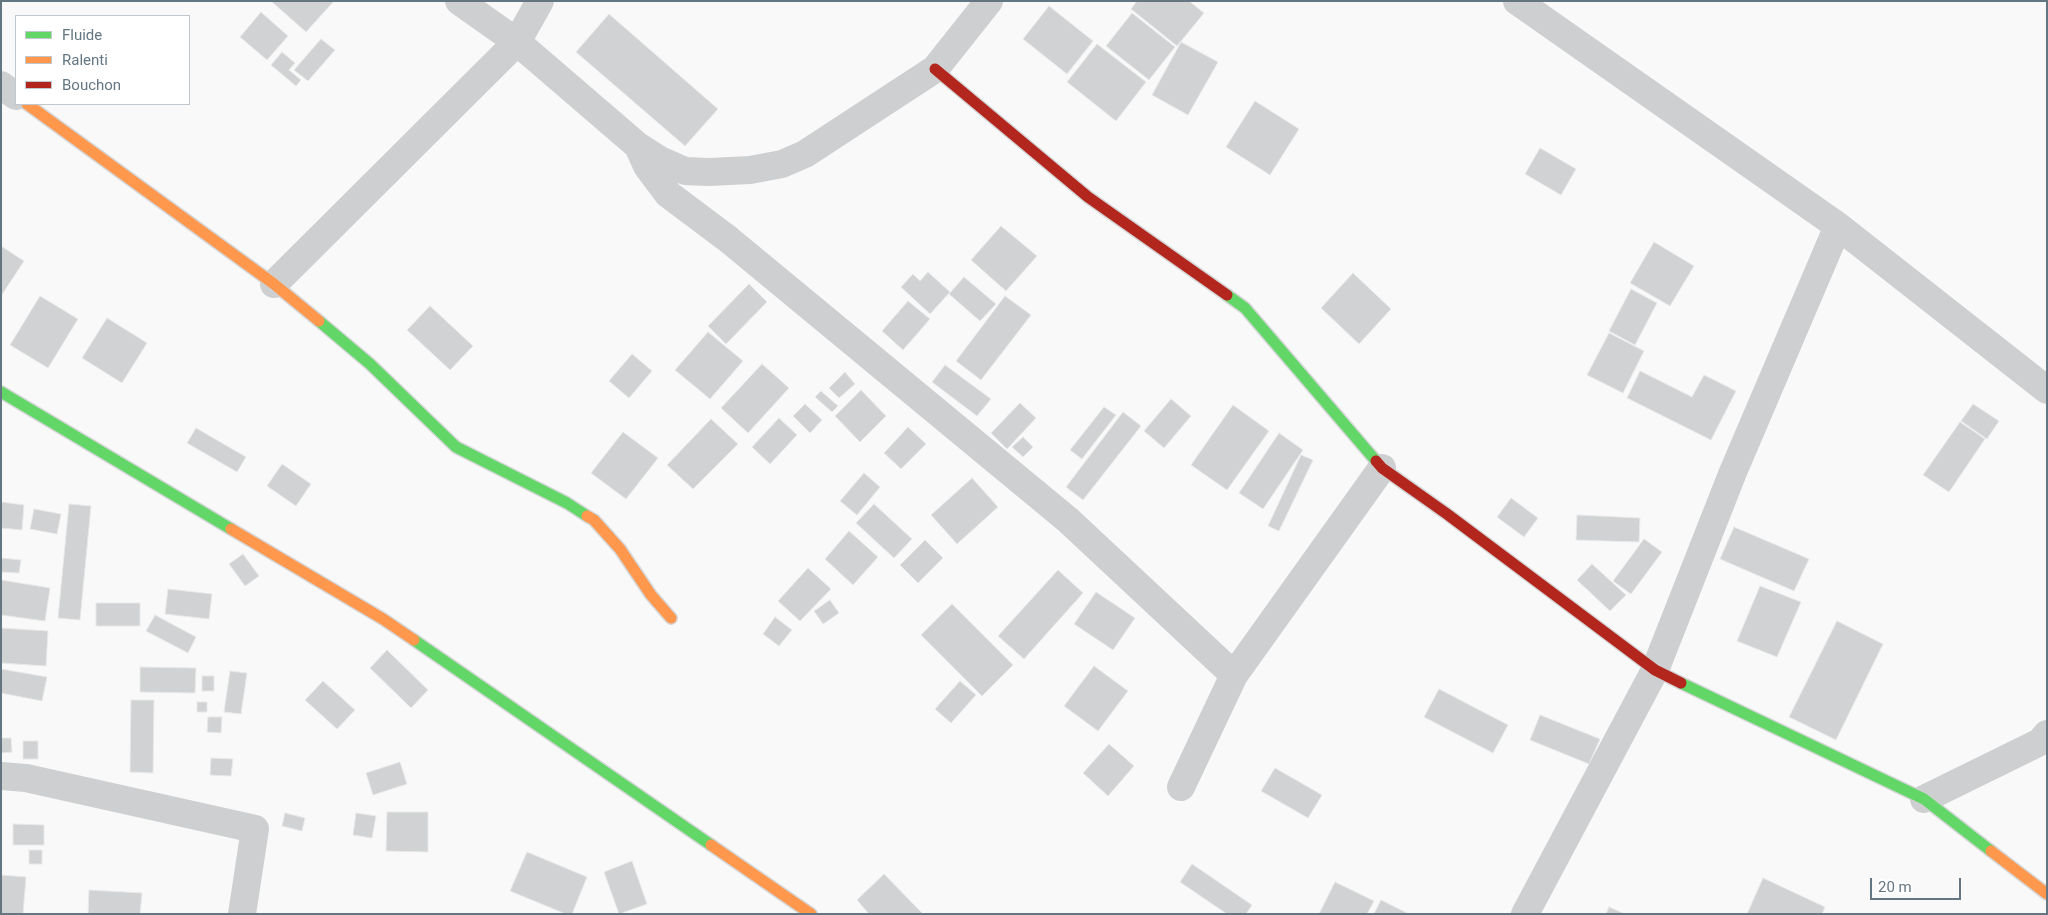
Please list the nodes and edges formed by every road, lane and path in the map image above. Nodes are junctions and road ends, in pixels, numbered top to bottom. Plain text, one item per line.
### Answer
1 (459, 1) edge
2 (540, 1) edge
3 (989, 1) edge
4 (1517, 1) edge
5 (517, 42) junction
6 (935, 69) junction
7 (1, 85) edge
8 (15, 95) edge
9 (28, 105) edge
10 (638, 146) junction
11 (1838, 226) junction
12 (274, 284) junction
13 (2047, 390) edge
14 (1, 392) edge
15 (1382, 468) junction
16 (671, 618) dead end
17 (1655, 670) junction
18 (1234, 675) junction
19 (2047, 734) edge
20 (1, 776) edge
21 (1181, 787) dead end
22 (1924, 799) junction
23 (2047, 894) edge
24 (242, 914) edge
25 (811, 914) edge
26 (1525, 914) edge

1 - 5 street
2 - 5 street
3 - 6 street
4 - 11 street
5 - 10 street
5 - 12 street
6 - 10 street
6 - 15 street
7 - 8 street
9 - 12 street
10 - 18 street
11 - 13 street
11 - 17 street
12 - 16 street
14 - 25 street
15 - 17 street
15 - 18 street
17 - 22 street
17 - 26 street
18 - 21 street
19 - 22 street
20 - 24 street
22 - 23 street

